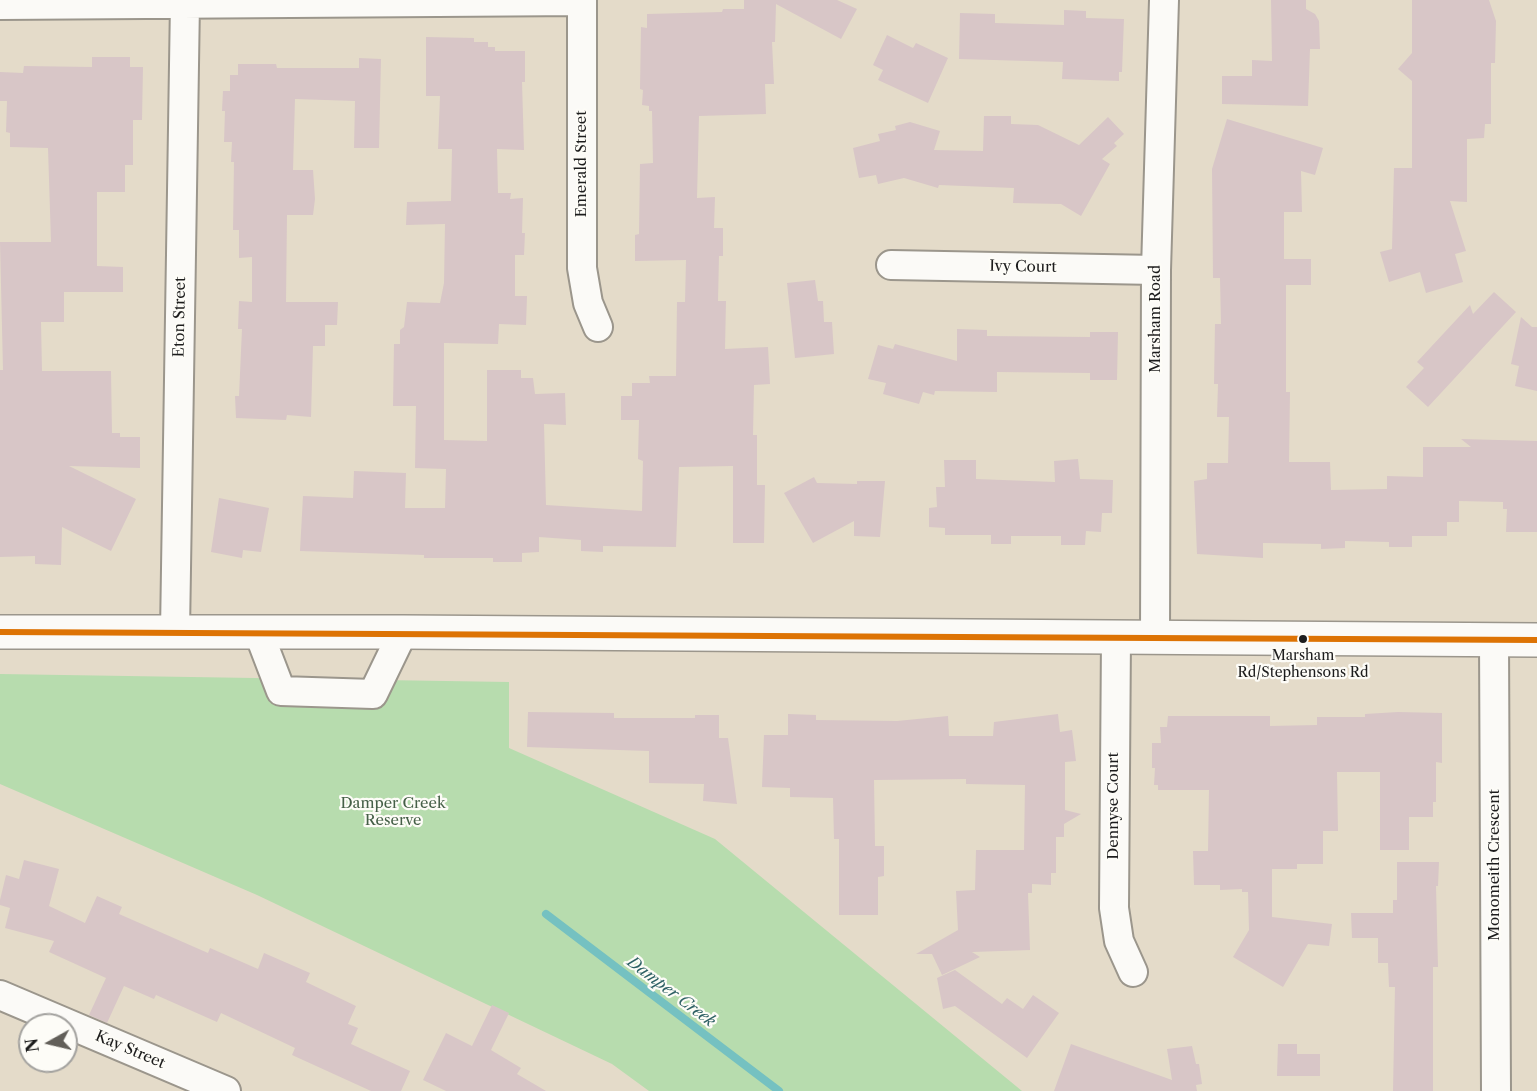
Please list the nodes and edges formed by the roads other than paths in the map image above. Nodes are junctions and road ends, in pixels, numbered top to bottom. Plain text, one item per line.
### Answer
1 (1164, 0) edge
2 (582, 1) edge
3 (185, 2) junction
4 (0, 5) edge
5 (891, 265) dead end
6 (1156, 270) junction
7 (598, 327) dead end
8 (176, 631) junction
9 (258, 631) junction
10 (0, 632) edge
11 (403, 632) junction
12 (1116, 637) junction
13 (1155, 637) junction
14 (1494, 640) junction
15 (1537, 640) edge
16 (1133, 972) dead end
17 (0, 995) edge
18 (226, 1091) edge
19 (1496, 1091) edge

1 - 6 street, Marsham Road
2 - 3 street
2 - 7 street, Emerald Street
3 - 4 street
3 - 8 street, Eton Street
5 - 6 street, Ivy Court
6 - 13 street, Marsham Road
8 - 9 main road
8 - 10 main road
9 - 11 main road
9 - 11 street
11 - 12 main road
12 - 13 main road
12 - 16 street, Dennyse Court
13 - 14 main road
14 - 15 main road
14 - 19 street, Monomeith Crescent
17 - 18 street, Kay Street

